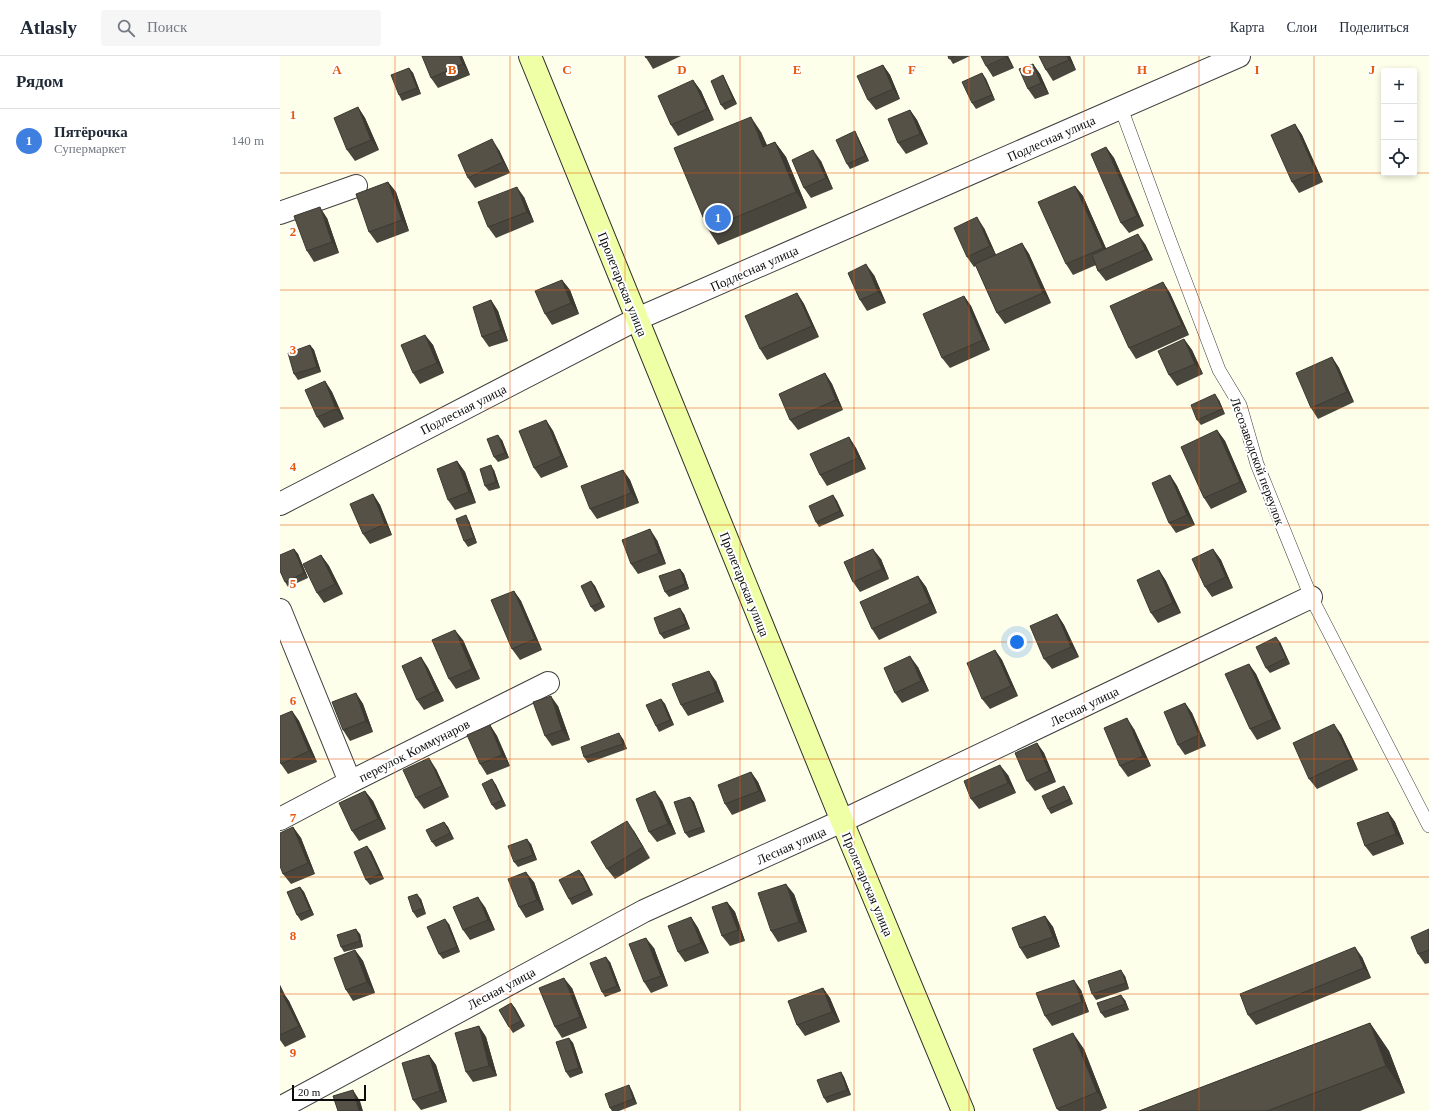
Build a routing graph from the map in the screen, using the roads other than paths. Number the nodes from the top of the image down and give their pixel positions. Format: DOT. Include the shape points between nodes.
graph roads {
  1 [pos="530,56"];
  2 [pos="1240,56"];
  3 [pos="1121,108"];
  4 [pos="356,186"];
  5 [pos="280,213"];
  6 [pos="637,319"];
  7 [pos="280,504"];
  8 [pos="1311,597"];
  9 [pos="280,610"];
  10 [pos="548,683"];
  11 [pos="350,782"];
  12 [pos="280,819"];
  13 [pos="842,821"];
  14 [pos="1429,826"];
  15 [pos="280,1108"];
  16 [pos="963,1111"];
  1 -- 6 [label="street, Пролетарская улица"];
  2 -- 3 [label="street, Подлесная улица"];
  3 -- 6 [label="street, Подлесная улица"];
  3 -- 8 [label="lane, Лесозаводской переулок" via="1219,370 1240,405 1257,464"];
  4 -- 5 [label="street"];
  6 -- 7 [label="street, Подлесная улица"];
  6 -- 13 [label="street, Пролетарская улица"];
  8 -- 13 [label="street, Лесная улица"];
  8 -- 14 [label="lane, Лесозаводской переулок"];
  9 -- 11 [label="street"];
  10 -- 11 [label="street, переулок Коммунаров"];
  11 -- 12 [label="street, переулок Коммунаров"];
  13 -- 15 [label="street, Лесная улица" via="644,911"];
  13 -- 16 [label="street, Пролетарская улица"];
}
